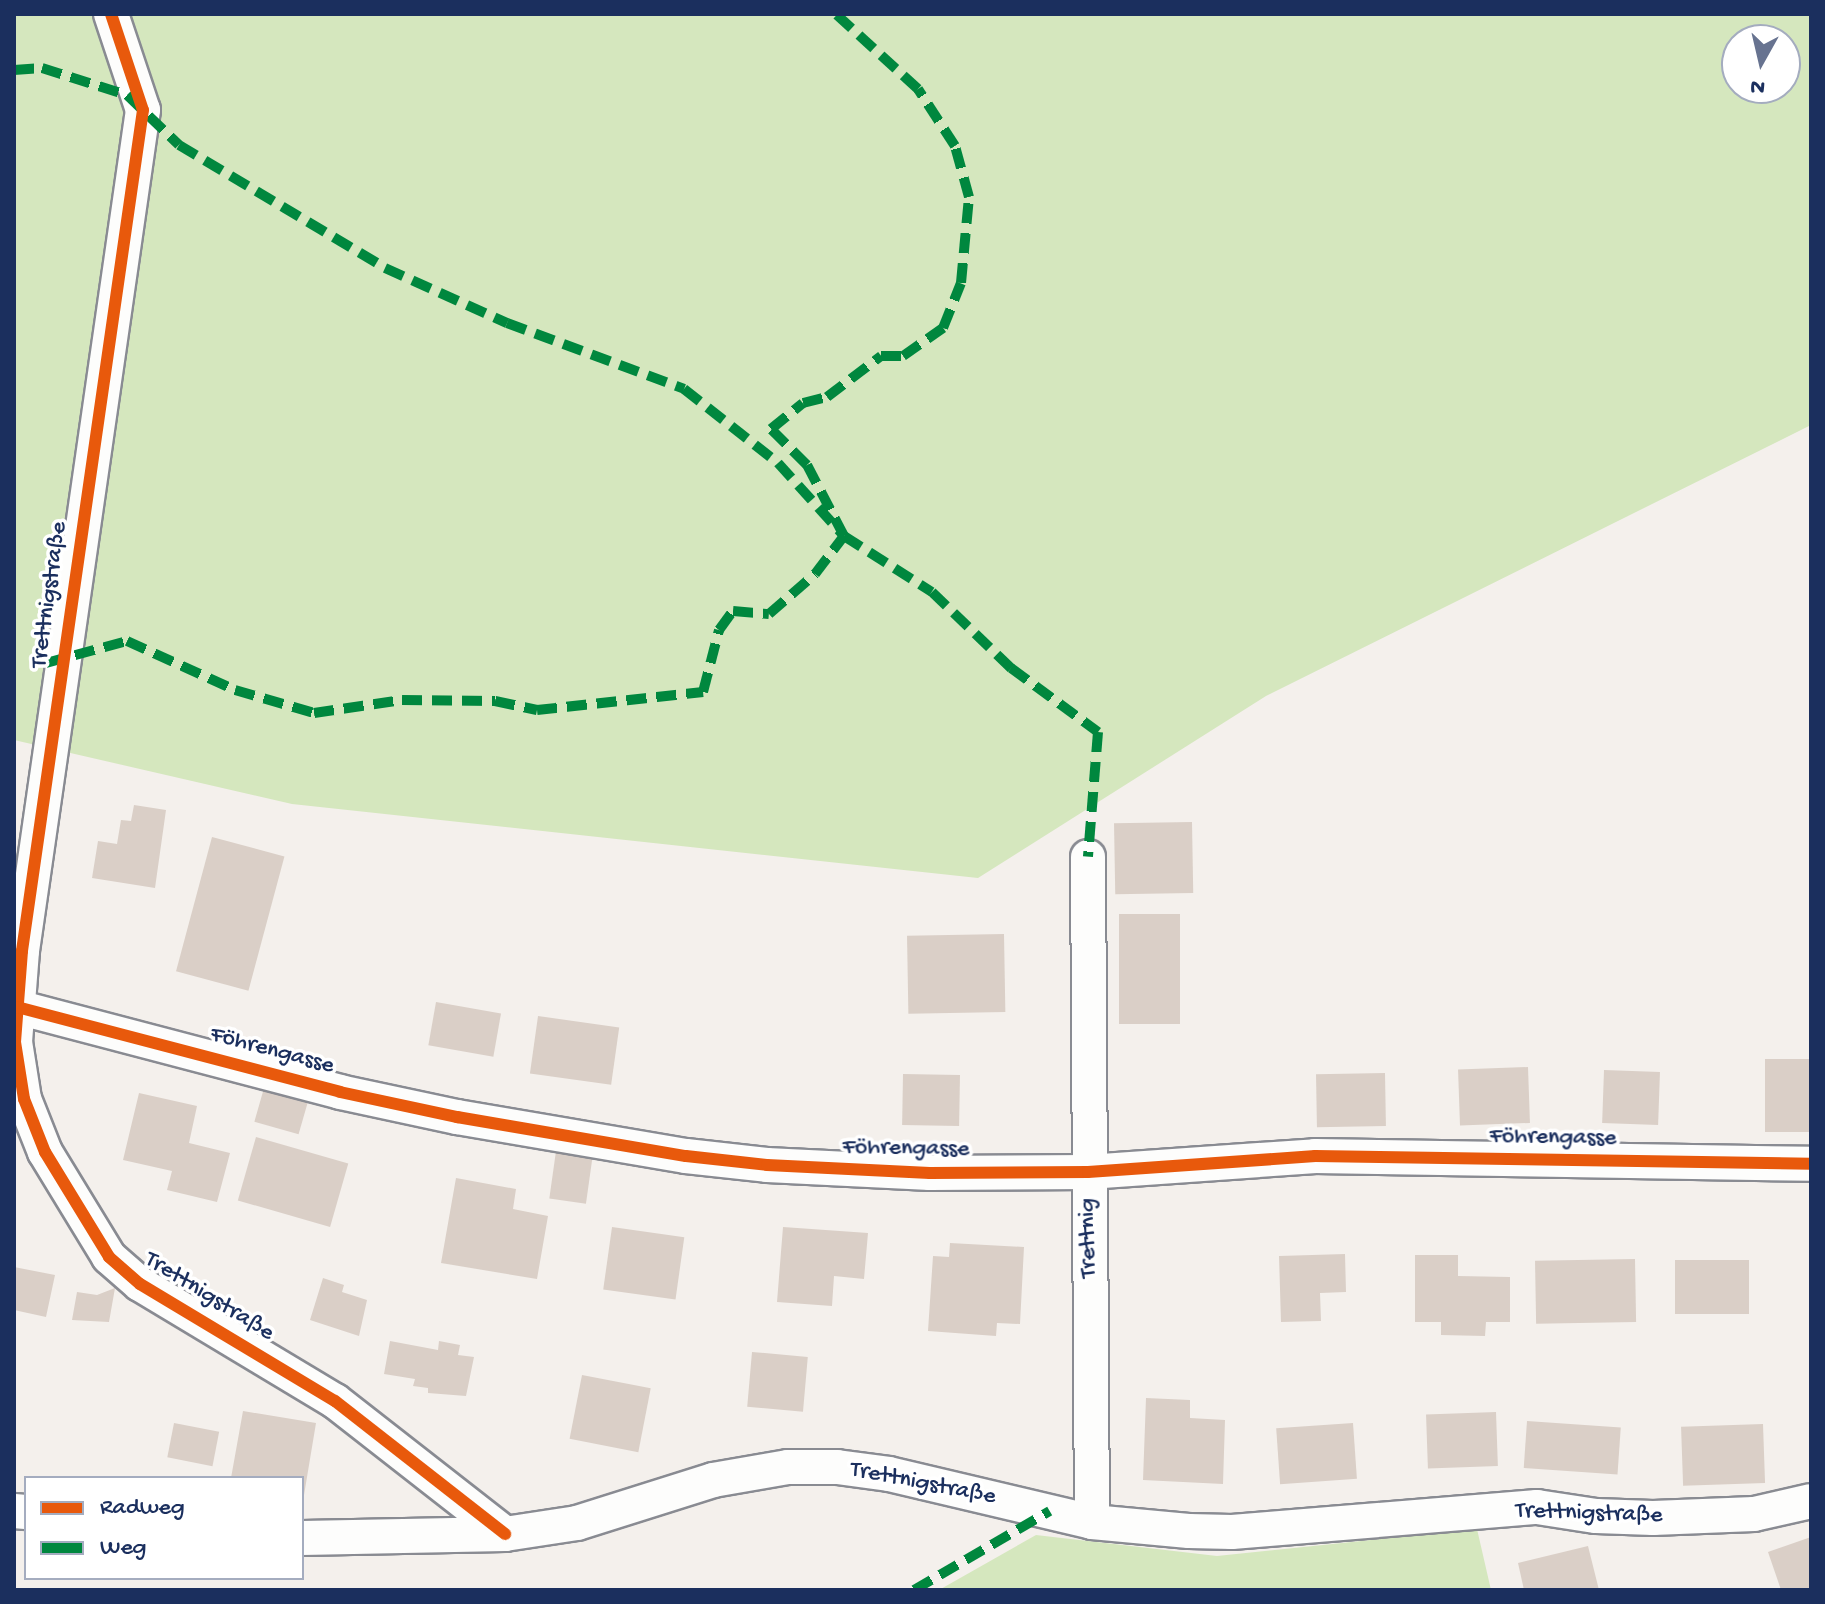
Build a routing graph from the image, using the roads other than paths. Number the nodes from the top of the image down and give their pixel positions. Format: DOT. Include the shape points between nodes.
graph roads {
  1 [pos="111,14"];
  2 [pos="1088,857"];
  3 [pos="18,950"];
  4 [pos="17,1007"];
  5 [pos="1811,1164"];
  6 [pos="1088,1172"];
  7 [pos="1811,1501"];
  8 [pos="1092,1522"];
  9 [pos="505,1534"];
  10 [pos="304,1538"];
  1 -- 3 [label="street, Trettnigstraße" via="143,110"];
  2 -- 6 [label="street, Trettnig"];
  3 -- 4 [label="street, Trettnigstraße"];
  4 -- 6 [label="street, Föhrengasse" via="340,1092 686,1156 844,1170"];
  4 -- 9 [label="street, Trettnigstraße" via="17,1071 32,1125 109,1257 140,1284 335,1401"];
  5 -- 6 [label="street, Föhrengasse" via="1315,1156"];
  6 -- 8 [label="street, Trettnig"];
  7 -- 8 [label="street, Trettnigstraße" via="1754,1514 1653,1518 1537,1507 1232,1532"];
  8 -- 9 [label="street, Trettnigstraße" via="889,1474 788,1467 713,1480 577,1523"];
  9 -- 10 [label="street"];
}
